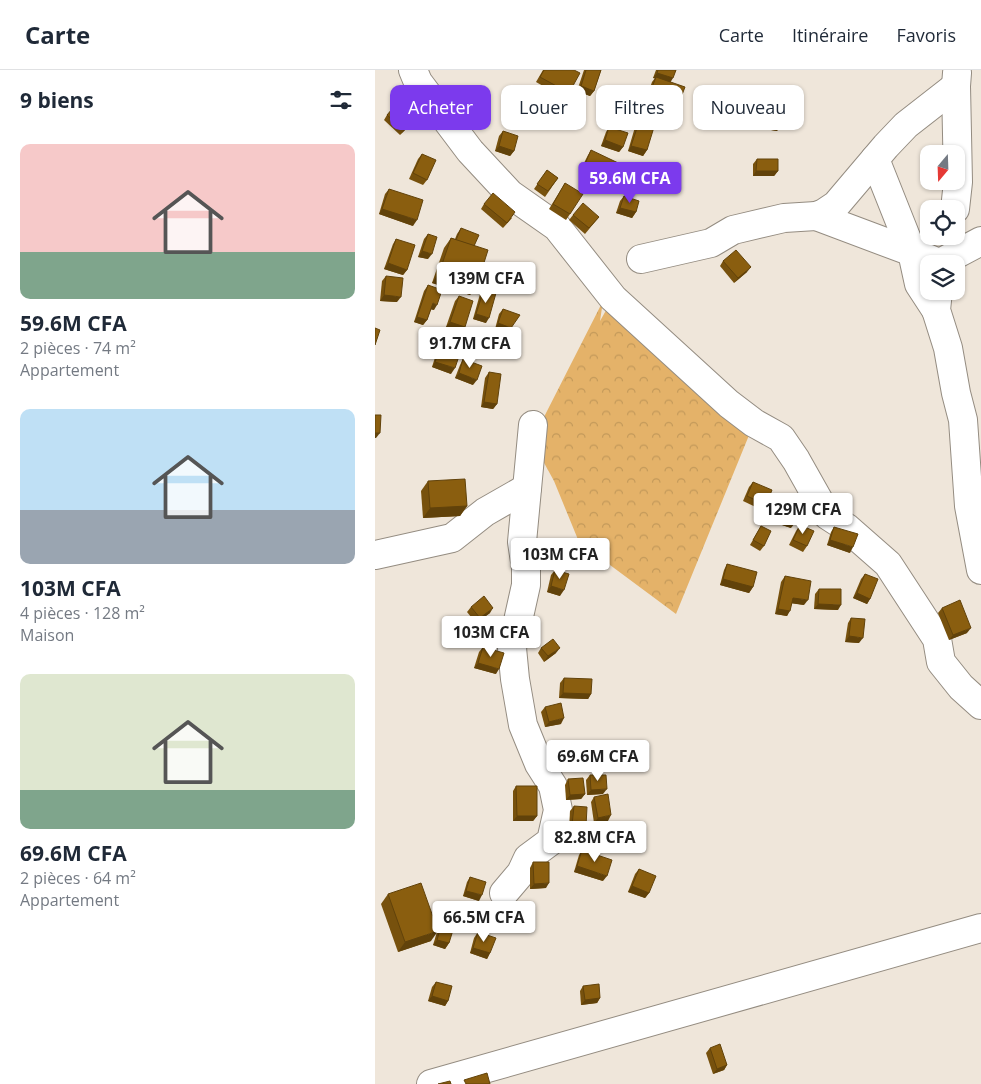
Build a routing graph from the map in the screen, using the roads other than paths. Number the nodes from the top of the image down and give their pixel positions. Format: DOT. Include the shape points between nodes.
graph roads {
  1 [pos="413,70"];
  2 [pos="957,78"];
  3 [pos="875,159"];
  4 [pos="956,200"];
  5 [pos="816,216"];
  6 [pos="981,241"];
  7 [pos="926,255"];
  8 [pos="943,255"];
  9 [pos="920,256"];
  10 [pos="641,259"];
  11 [pos="937,301"];
  12 [pos="533,425"];
  13 [pos="527,488"];
  14 [pos="375,555"];
  15 [pos="981,570"];
  16 [pos="981,705"];
  17 [pos="504,893"];
  18 [pos="981,928"];
  19 [pos="431,1084"];
  1 -- 16 [label="street" via="418,82 470,151 510,194 557,227 613,298 729,404 781,438 827,515 888,564 937,639 941,662"];
  2 -- 3 [label="street"];
  2 -- 4 [label="street"];
  3 -- 5 [label="street" via="836,205"];
  3 -- 7 [label="street"];
  5 -- 9 [label="street"];
  5 -- 10 [label="street" via="784,218 733,230 711,243"];
  6 -- 8 [label="street"];
  11 -- 15 [label="street" via="963,420 969,506"];
  12 -- 13 [label="street"];
  13 -- 14 [label="street" via="485,512 452,538"];
  13 -- 17 [label="street" via="522,542 526,585 512,648 523,725 539,764 553,786 558,810 551,841 528,858 521,873"];
  18 -- 19 [label="street"];
}
